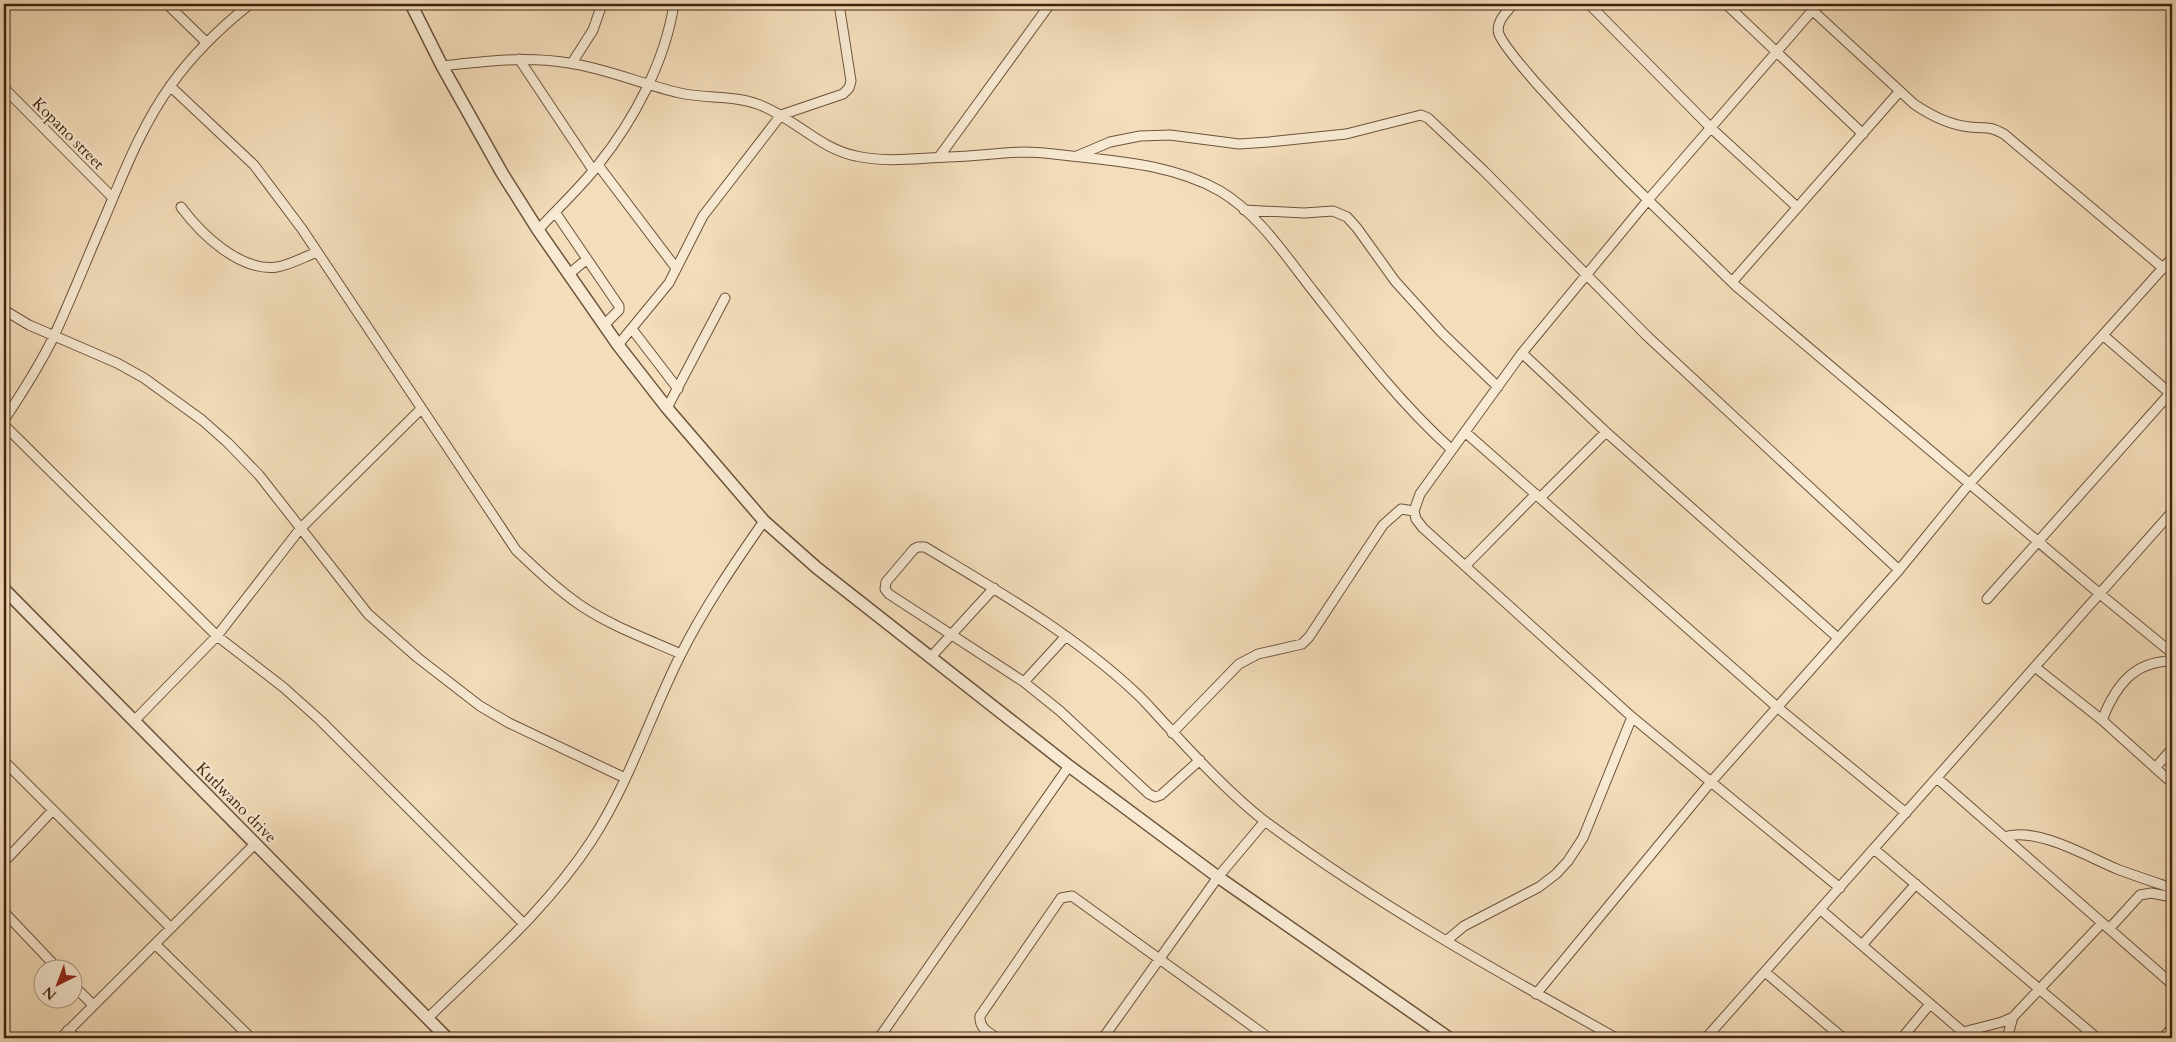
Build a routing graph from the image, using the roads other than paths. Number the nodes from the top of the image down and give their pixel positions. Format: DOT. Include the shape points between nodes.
graph roads {
  1 [pos="167,4"];
  2 [pos="250,4"];
  3 [pos="411,4"];
  4 [pos="602,4"];
  5 [pos="674,4"];
  6 [pos="838,4"];
  7 [pos="1050,4"];
  8 [pos="1513,4"];
  9 [pos="1589,4"];
  10 [pos="1726,4"];
  11 [pos="1815,7"];
  12 [pos="206,42"];
  13 [pos="1776,53"];
  14 [pos="519,59"];
  15 [pos="572,63"];
  16 [pos="442,66"];
  17 [pos="648,84"];
  18 [pos="170,86"];
  19 [pos="4,88"];
  20 [pos="1899,92"];
  21 [pos="782,115"];
  22 [pos="1711,128"];
  23 [pos="1863,134"];
  24 [pos="1075,156"];
  25 [pos="939,157"];
  26 [pos="596,168"];
  27 [pos="113,198"];
  28 [pos="1648,200"];
  29 [pos="181,207"];
  30 [pos="1797,207"];
  31 [pos="1244,210"];
  32 [pos="555,212"];
  33 [pos="538,230"];
  34 [pos="317,252"];
  35 [pos="587,259"];
  36 [pos="2169,263"];
  37 [pos="676,268"];
  38 [pos="569,274"];
  39 [pos="1586,275"];
  40 [pos="1732,282"];
  41 [pos="725,298"];
  42 [pos="4,310"];
  43 [pos="604,324"];
  44 [pos="632,329"];
  45 [pos="54,336"];
  46 [pos="2104,336"];
  47 [pos="618,345"];
  48 [pos="1522,353"];
  49 [pos="1498,387"];
  50 [pos="678,389"];
  51 [pos="2172,393"];
  52 [pos="667,408"];
  53 [pos="421,409"];
  54 [pos="4,420"];
  55 [pos="4,425"];
  56 [pos="1465,432"];
  57 [pos="1606,432"];
  58 [pos="1451,449"];
  59 [pos="1970,483"];
  60 [pos="1538,496"];
  61 [pos="1414,511"];
  62 [pos="2171,517"];
  63 [pos="764,521"];
  64 [pos="300,529"];
  65 [pos="2039,542"];
  66 [pos="1465,566"];
  67 [pos="1899,570"];
  68 [pos="994,588"];
  69 [pos="4,589"];
  70 [pos="2100,594"];
  71 [pos="1987,599"];
  72 [pos="217,636"];
  73 [pos="952,636"];
  74 [pos="1066,636"];
  75 [pos="1838,638"];
  76 [pos="2172,653"];
  77 [pos="681,654"];
  78 [pos="930,658"];
  79 [pos="2172,661"];
  80 [pos="2035,667"];
  81 [pos="1024,682"];
  82 [pos="1777,707"];
  83 [pos="1632,717"];
  84 [pos="2102,720"];
  85 [pos="134,721"];
  86 [pos="1172,732"];
  87 [pos="2172,749"];
  88 [pos="1200,760"];
  89 [pos="4,761"];
  90 [pos="1068,766"];
  91 [pos="2155,768"];
  92 [pos="625,778"];
  93 [pos="1937,778"];
  94 [pos="1710,783"];
  95 [pos="2172,783"];
  96 [pos="53,810"];
  97 [pos="1906,812"];
  98 [pos="1265,821"];
  99 [pos="2004,837"];
  100 [pos="256,843"];
  101 [pos="1874,848"];
  102 [pos="4,862"];
  103 [pos="1218,877"];
  104 [pos="1916,884"];
  105 [pos="1840,888"];
  106 [pos="2172,888"];
  107 [pos="2172,897"];
  108 [pos="1821,910"];
  109 [pos="4,912"];
  110 [pos="524,924"];
  111 [pos="2106,926"];
  112 [pos="171,928"];
  113 [pos="1446,941"];
  114 [pos="155,944"];
  115 [pos="1862,945"];
  116 [pos="1159,958"];
  117 [pos="50,960"];
  118 [pos="1765,972"];
  119 [pos="2172,984"];
  120 [pos="2039,989"];
  121 [pos="82,994"];
  122 [pos="1536,994"];
  123 [pos="1930,1004"];
  124 [pos="93,1005"];
  125 [pos="2013,1017"];
  126 [pos="428,1018"];
  127 [pos="2172,1028"];
  128 [pos="68,1030"];
  129 [pos="1967,1035"];
  130 [pos="1711,1037"];
  131 [pos="60,1038"];
  132 [pos="76,1038"];
  133 [pos="251,1038"];
  134 [pos="447,1038"];
  135 [pos="879,1038"];
  136 [pos="997,1038"];
  137 [pos="1105,1038"];
  138 [pos="1270,1038"];
  139 [pos="1449,1038"];
  140 [pos="1616,1038"];
  141 [pos="1843,1038"];
  142 [pos="1902,1038"];
  143 [pos="2008,1038"];
  144 [pos="2097,1038"];
  145 [pos="2163,1038"];
  1 -- 12 [label="street"];
  2 -- 12 [label="street"];
  3 -- 16 [label="street"];
  4 -- 15 [label="street" via="593,30"];
  5 -- 17 [label="street" via="663,48"];
  6 -- 21 [label="street" via="851,81 849,88 843,94"];
  7 -- 25 [label="street"];
  8 -- 28 [label="street" via="1498,26 1499,34 1575,127"];
  9 -- 22 [label="street"];
  10 -- 13 [label="street"];
  11 -- 13 [label="street"];
  11 -- 20 [label="street"];
  12 -- 18 [label="street"];
  13 -- 22 [label="street"];
  13 -- 23 [label="street"];
  14 -- 15 [label="street"];
  14 -- 16 [label="street"];
  14 -- 26 [label="street"];
  15 -- 17 [label="street"];
  16 -- 33 [label="street"];
  17 -- 21 [label="street" via="682,93 732,98"];
  17 -- 26 [label="street" via="630,119"];
  18 -- 27 [label="street" via="144,129"];
  18 -- 34 [label="street" via="260,172"];
  19 -- 27 [label="street, Kopano street"];
  20 -- 23 [label="street"];
  20 -- 36 [label="street" via="1929,114 1969,127 1990,127 2004,134"];
  21 -- 25 [label="street" via="832,148 856,156 880,159"];
  21 -- 37 [label="street" via="703,216"];
  22 -- 28 [label="street"];
  22 -- 30 [label="street"];
  23 -- 30 [label="street"];
  24 -- 25 [label="street" via="1024,152"];
  24 -- 31 [label="street" via="1171,171 1204,182"];
  24 -- 39 [label="street" via="1110,142 1140,136 1170,135 1239,144 1269,142 1346,134 1421,115 1484,171"];
  26 -- 32 [label="street"];
  26 -- 37 [label="street"];
  27 -- 45 [label="street"];
  28 -- 39 [label="street"];
  28 -- 40 [label="street"];
  29 -- 34 [label="street" via="216,245 252,264 278,267"];
  30 -- 40 [label="street"];
  31 -- 49 [label="street" via="1333,212 1347,217 1401,287 1442,333"];
  31 -- 58 [label="street" via="1292,264 1370,364 1423,424"];
  32 -- 33 [label="street"];
  32 -- 35 [label="street"];
  33 -- 38 [label="street"];
  34 -- 53 [label="street"];
  35 -- 38 [label="street"];
  35 -- 43 [label="street" via="619,306 617,313"];
  36 -- 46 [label="street"];
  37 -- 44 [label="street" via="669,283"];
  38 -- 43 [label="street"];
  39 -- 48 [label="street"];
  39 -- 67 [label="street" via="1654,343"];
  40 -- 59 [label="street"];
  41 -- 50 [label="street"];
  42 -- 45 [label="street"];
  43 -- 47 [label="street"];
  44 -- 47 [label="street"];
  44 -- 50 [label="street"];
  45 -- 54 [label="street"];
  45 -- 64 [label="street" via="144,378 202,420 259,475"];
  46 -- 51 [label="street"];
  46 -- 59 [label="street"];
  47 -- 52 [label="street"];
  48 -- 49 [label="street"];
  48 -- 57 [label="street"];
  49 -- 56 [label="street"];
  50 -- 52 [label="street"];
  51 -- 65 [label="street"];
  52 -- 63 [label="street"];
  53 -- 64 [label="street"];
  53 -- 77 [label="street" via="516,550 549,582 581,606 612,623"];
  55 -- 72 [label="street"];
  56 -- 58 [label="street"];
  56 -- 60 [label="street"];
  57 -- 60 [label="street"];
  57 -- 75 [label="street"];
  58 -- 61 [label="street" via="1420,494"];
  59 -- 65 [label="street"];
  59 -- 67 [label="street"];
  60 -- 66 [label="street"];
  60 -- 82 [label="street"];
  61 -- 66 [label="street" via="1423,528"];
  61 -- 86 [label="street" via="1401,509 1383,525 1302,644 1258,654 1239,664"];
  62 -- 70 [label="street"];
  63 -- 77 [label="street" via="722,583"];
  63 -- 78 [label="street" via="817,568"];
  64 -- 72 [label="street"];
  64 -- 92 [label="street" via="368,614 480,706 508,723"];
  65 -- 70 [label="street"];
  65 -- 71 [label="street"];
  66 -- 83 [label="street"];
  67 -- 75 [label="street"];
  68 -- 73 [label="street"];
  68 -- 73 [label="street" via="925,547 914,549 886,582 885,589"];
  68 -- 74 [label="street"];
  69 -- 85 [label="street, Kutlwano drive"];
  70 -- 76 [label="street"];
  70 -- 80 [label="street"];
  72 -- 85 [label="street"];
  72 -- 110 [label="street" via="321,721"];
  73 -- 78 [label="street"];
  73 -- 81 [label="street"];
  74 -- 81 [label="street"];
  74 -- 86 [label="street" via="1137,694"];
  75 -- 82 [label="street"];
  77 -- 92 [label="street"];
  78 -- 90 [label="street"];
  79 -- 84 [label="street" via="2146,665 2127,678 2112,696"];
  80 -- 84 [label="street"];
  80 -- 93 [label="street"];
  81 -- 88 [label="street" via="1155,797"];
  82 -- 94 [label="street"];
  82 -- 97 [label="street"];
  83 -- 94 [label="street"];
  83 -- 113 [label="street" via="1583,838 1568,861 1538,887 1464,926"];
  84 -- 91 [label="street"];
  85 -- 100 [label="street, Kutlwano drive"];
  86 -- 88 [label="street"];
  87 -- 91 [label="street"];
  88 -- 98 [label="street"];
  89 -- 96 [label="street"];
  90 -- 103 [label="street"];
  90 -- 135 [label="street"];
  91 -- 95 [label="street"];
  92 -- 110 [label="street" via="592,840 550,896"];
  93 -- 97 [label="street"];
  93 -- 99 [label="street"];
  94 -- 105 [label="street"];
  94 -- 122 [label="street"];
  96 -- 102 [label="street"];
  96 -- 112 [label="street"];
  97 -- 101 [label="street"];
  98 -- 103 [label="street"];
  98 -- 113 [label="street" via="1349,881"];
  99 -- 106 [label="street" via="2016,835 2060,843 2116,869"];
  99 -- 111 [label="street"];
  100 -- 112 [label="street"];
  100 -- 126 [label="street, Kutlwano drive"];
  101 -- 104 [label="street"];
  101 -- 105 [label="street"];
  103 -- 116 [label="street"];
  103 -- 139 [label="street"];
  104 -- 115 [label="street"];
  104 -- 120 [label="street"];
  105 -- 108 [label="street"];
  107 -- 111 [label="street" via="2150,893 2140,896"];
  108 -- 115 [label="street"];
  108 -- 118 [label="street"];
  109 -- 117 [label="street"];
  110 -- 126 [label="street"];
  111 -- 119 [label="street"];
  111 -- 120 [label="street"];
  112 -- 114 [label="street"];
  113 -- 122 [label="street"];
  114 -- 124 [label="street"];
  114 -- 133 [label="street"];
  115 -- 123 [label="street"];
  116 -- 136 [label="street" via="1072,896 1061,898 980,1016 983,1028"];
  116 -- 137 [label="street"];
  116 -- 138 [label="street"];
  118 -- 130 [label="street"];
  118 -- 141 [label="street"];
  120 -- 125 [label="street"];
  120 -- 144 [label="street"];
  121 -- 124 [label="street"];
  122 -- 140 [label="street"];
  123 -- 129 [label="street"];
  123 -- 142 [label="street"];
  124 -- 128 [label="street"];
  125 -- 129 [label="street"];
  125 -- 143 [label="street"];
  126 -- 134 [label="street, Kutlwano drive"];
  127 -- 145 [label="street"];
  128 -- 131 [label="street"];
  128 -- 132 [label="street"];
}
